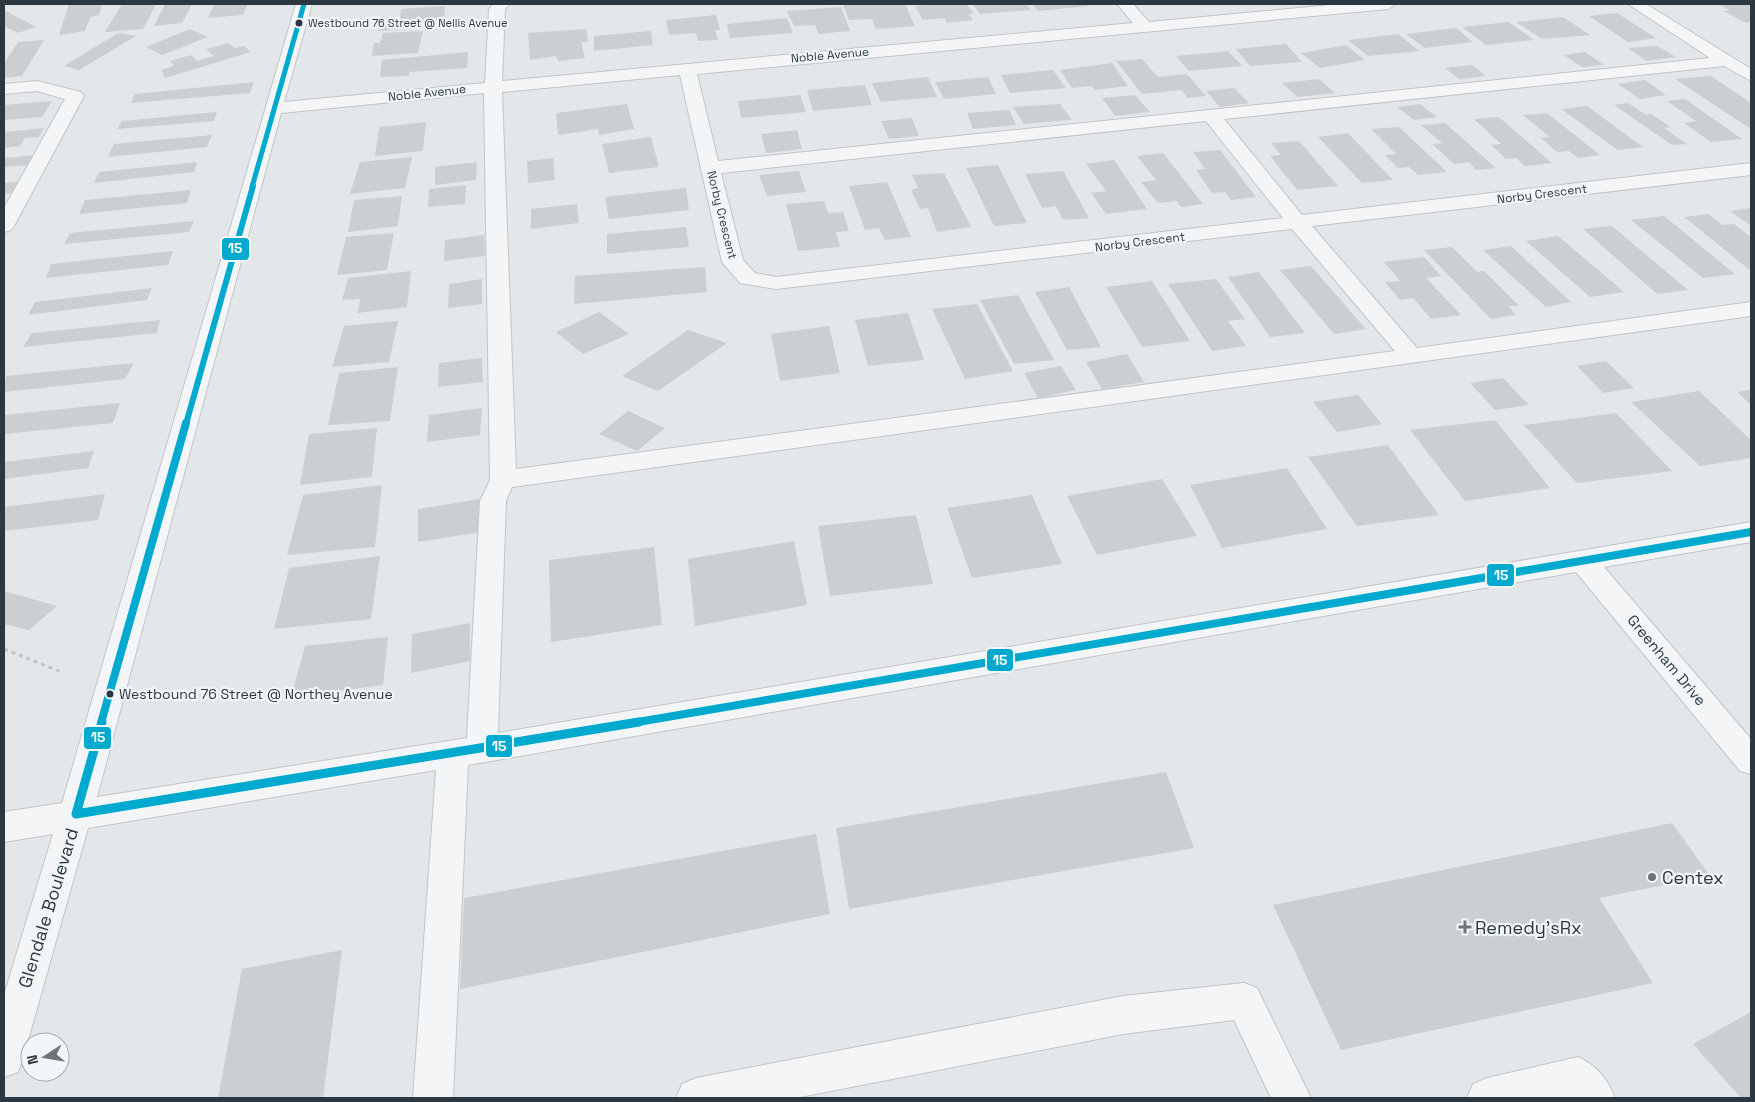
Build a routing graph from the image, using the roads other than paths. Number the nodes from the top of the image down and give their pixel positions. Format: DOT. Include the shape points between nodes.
graph roads {
  1 [pos="304,4"];
  2 [pos="502,4"];
  3 [pos="1125,4"];
  4 [pos="1388,4"];
  5 [pos="1636,4"];
  6 [pos="1145,27"];
  7 [pos="1727,61"];
  8 [pos="687,69"];
  9 [pos="1751,76"];
  10 [pos="493,86"];
  11 [pos="4,89"];
  12 [pos="273,108"];
  13 [pos="1210,114"];
  14 [pos="710,168"];
  15 [pos="1751,169"];
  16 [pos="1298,223"];
  17 [pos="4,226"];
  18 [pos="1751,309"];
  19 [pos="1411,355"];
  20 [pos="503,480"];
  21 [pos="1751,532"];
  22 [pos="1582,560"];
  23 [pos="467,751"];
  24 [pos="1751,762"];
  25 [pos="76,814"];
  26 [pos="4,827"];
  27 [pos="4,1058"];
  28 [pos="433,1098"];
  29 [pos="696,1098"];
  30 [pos="1291,1098"];
  31 [pos="1487,1098"];
  32 [pos="1595,1098"];
  1 -- 12 [label="street, Glendale Boulevard"];
  2 -- 10 [label="street" via="497,9"];
  3 -- 6 [label="street"];
  4 -- 6 [label="street, Noble Avenue"];
  5 -- 7 [label="street"];
  6 -- 8 [label="street, Noble Avenue"];
  7 -- 9 [label="street"];
  7 -- 13 [label="street"];
  8 -- 10 [label="street, Noble Avenue"];
  8 -- 14 [label="street, Norby Crescent"];
  10 -- 12 [label="street, Noble Avenue"];
  10 -- 20 [label="street"];
  11 -- 17 [label="street" via="37,86 75,96"];
  12 -- 25 [label="street, Glendale Boulevard"];
  13 -- 14 [label="street"];
  13 -- 16 [label="street"];
  14 -- 16 [label="street, Norby Crescent" via="733,262 748,278 776,283"];
  15 -- 16 [label="street, Norby Crescent"];
  16 -- 19 [label="street"];
  18 -- 19 [label="street"];
  19 -- 20 [label="street"];
  20 -- 23 [label="street" via="493,501"];
  21 -- 22 [label="street"];
  22 -- 23 [label="street"];
  22 -- 24 [label="street, Greenham Drive"];
  23 -- 25 [label="street"];
  23 -- 28 [label="street"];
  25 -- 26 [label="street"];
  25 -- 27 [label="street, Glendale Boulevard"];
  29 -- 30 [label="street" via="1123,1015 1244,1001"];
  31 -- 32 [label="street" via="1578,1077"];
}
